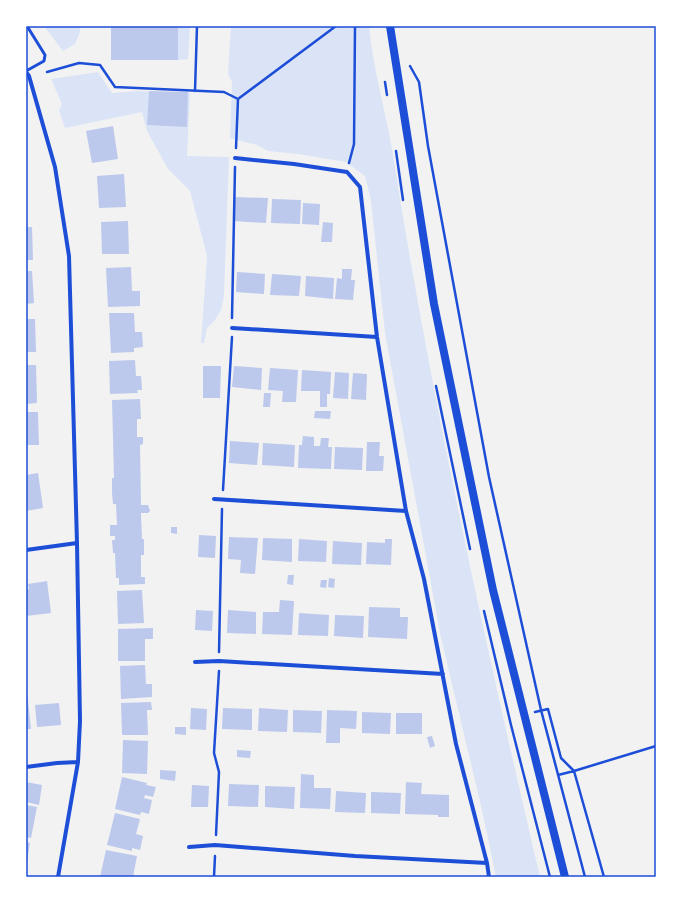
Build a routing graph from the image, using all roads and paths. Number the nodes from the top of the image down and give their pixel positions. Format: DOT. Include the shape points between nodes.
graph roads {
  1 [pos="27,26"];
  2 [pos="197,26"];
  3 [pos="336,26"];
  4 [pos="355,26"];
  5 [pos="390,26"];
  6 [pos="26,71"];
  7 [pos="30,76"];
  8 [pos="419,82"];
  9 [pos="195,91"];
  10 [pos="238,99"];
  11 [pos="235,158"];
  12 [pos="347,172"];
  13 [pos="232,328"];
  14 [pos="377,337"];
  15 [pos="214,499"];
  16 [pos="222,500"];
  17 [pos="406,511"];
  18 [pos="77,543"];
  19 [pos="26,550"];
  20 [pos="219,661"];
  21 [pos="195,662"];
  22 [pos="443,674"];
  23 [pos="541,710"];
  24 [pos="524,715"];
  25 [pos="656,746"];
  26 [pos="78,762"];
  27 [pos="26,767"];
  28 [pos="574,771"];
  29 [pos="558,775"];
  30 [pos="215,845"];
  31 [pos="189,847"];
  32 [pos="487,863"];
  33 [pos="58,877"];
  34 [pos="214,877"];
  35 [pos="489,877"];
  36 [pos="565,877"];
  37 [pos="585,877"];
  38 [pos="604,877"];
  1 -- 6 [label="lane" via="45,55 44,61"];
  2 -- 9 [label="path"];
  3 -- 10 [label="path"];
  4 -- 12 [label="path" via="354,144"];
  5 -- 24 [label="main road" via="434,304 493,590"];
  6 -- 7 [label="street"];
  7 -- 9 [label="path" via="86,63 100,65 115,87"];
  7 -- 18 [label="street" via="55,167 69,256"];
  8 -- 23 [label="path" via="428,146 486,462"];
  9 -- 10 [label="path" via="224,92"];
  10 -- 11 [label="path"];
  11 -- 12 [label="street"];
  11 -- 13 [label="path"];
  12 -- 14 [label="street" via="360,187"];
  13 -- 14 [label="street"];
  13 -- 16 [label="path"];
  14 -- 17 [label="street"];
  15 -- 16 [label="street"];
  16 -- 17 [label="street"];
  16 -- 20 [label="path"];
  17 -- 22 [label="street" via="424,579"];
  18 -- 19 [label="street"];
  18 -- 26 [label="street" via="80,721"];
  20 -- 21 [label="street"];
  20 -- 22 [label="street"];
  20 -- 30 [label="path" via="214,753 220,772"];
  22 -- 32 [label="street" via="456,744"];
  23 -- 24 [label="path"];
  23 -- 28 [label="path" via="548,709 561,758"];
  23 -- 29 [label="path"];
  24 -- 36 [label="main road"];
  25 -- 28 [label="path"];
  26 -- 27 [label="street"];
  26 -- 33 [label="street"];
  28 -- 29 [label="path"];
  28 -- 38 [label="path"];
  29 -- 37 [label="path"];
  30 -- 31 [label="street"];
  30 -- 32 [label="street"];
  30 -- 34 [label="path"];
  32 -- 35 [label="street"];
}
